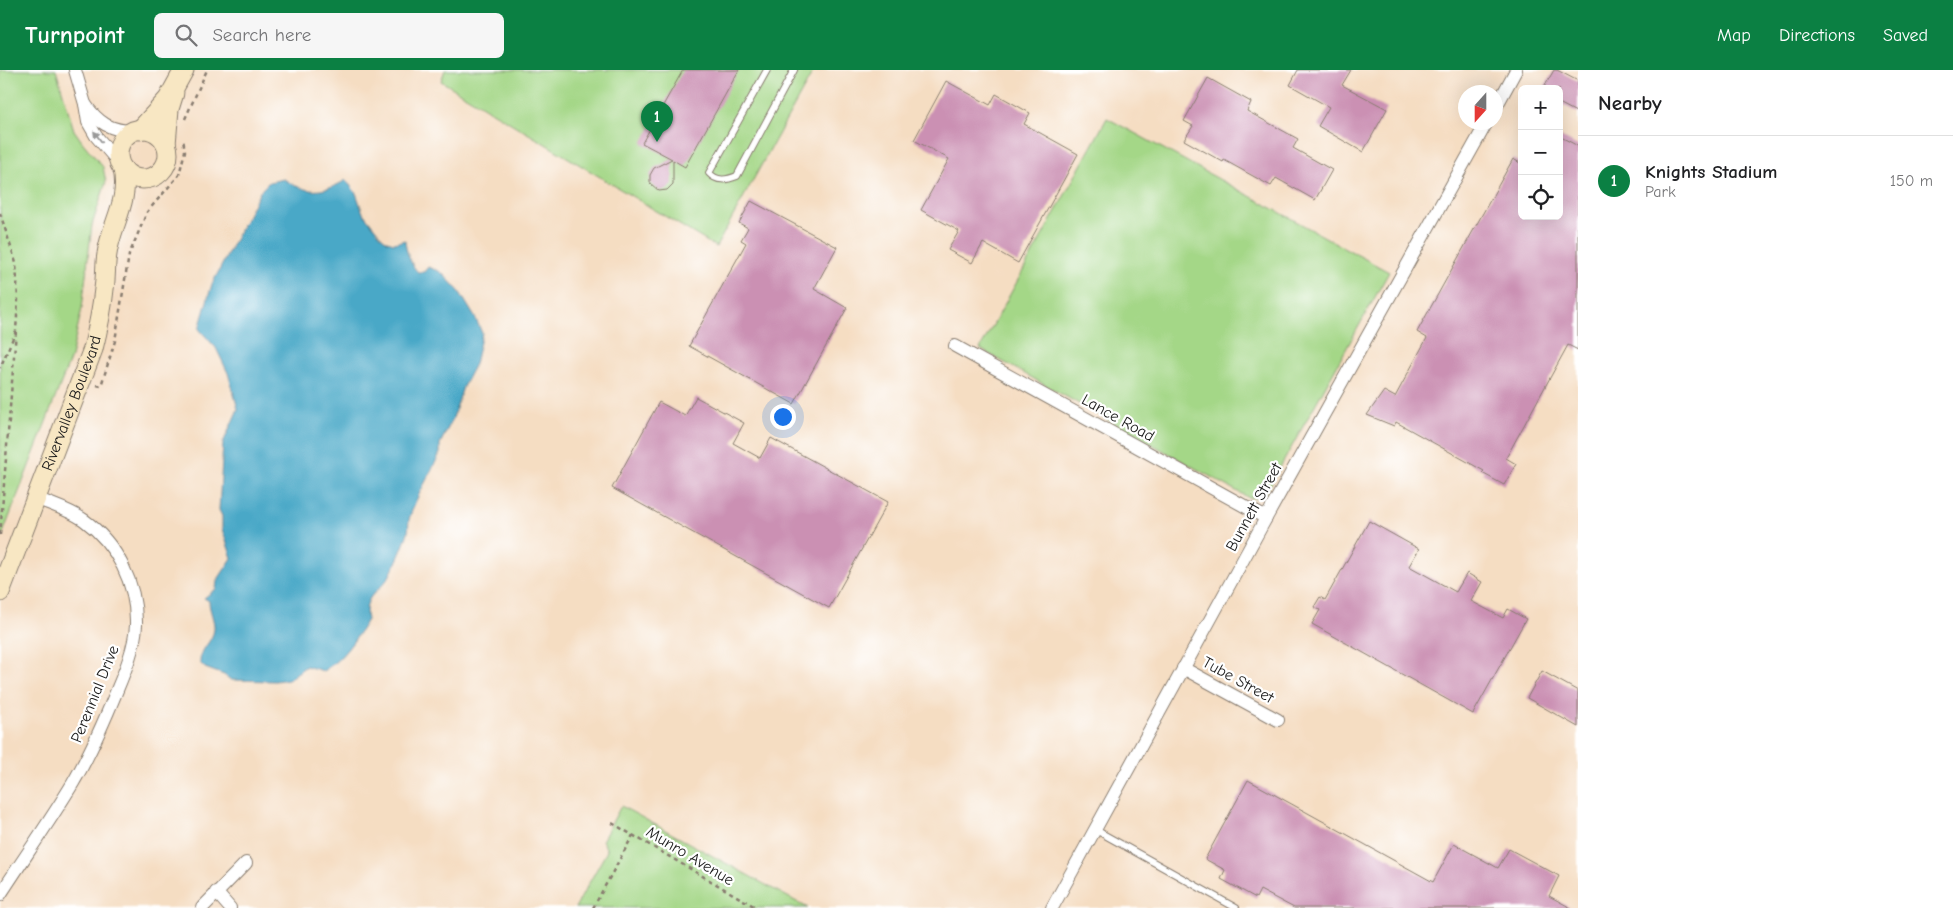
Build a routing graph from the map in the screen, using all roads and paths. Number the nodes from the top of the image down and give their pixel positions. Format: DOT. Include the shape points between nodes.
graph roads {
  1 [pos="75,70"];
  2 [pos="184,70"];
  3 [pos="767,70"];
  4 [pos="794,70"];
  5 [pos="1516,70"];
  6 [pos="175,87"];
  7 [pos="1503,94"];
  8 [pos="85,104"];
  9 [pos="137,130"];
  10 [pos="1483,130"];
  11 [pos="166,144"];
  12 [pos="122,167"];
  13 [pos="158,174"];
  14 [pos="122,209"];
  15 [pos="0,213"];
  16 [pos="16,331"];
  17 [pos="955,346"];
  18 [pos="0,368"];
  19 [pos="36,498"];
  20 [pos="1266,518"];
  21 [pos="0,535"];
  22 [pos="0,592"];
  23 [pos="1183,668"];
  24 [pos="1278,720"];
  25 [pos="612,823"];
  26 [pos="1094,829"];
  27 [pos="633,835"];
  28 [pos="246,863"];
  29 [pos="216,892"];
  30 [pos="0,895"];
  31 [pos="202,908"];
  32 [pos="230,908"];
  33 [pos="593,908"];
  34 [pos="757,908"];
  35 [pos="1052,908"];
  36 [pos="1236,908"];
  1 -- 8 [label="street"];
  2 -- 6 [label="street"];
  3 -- 4 [label="lane" via="709,172 714,178 726,180 737,176"];
  5 -- 7 [label="street"];
  6 -- 9 [label="street"];
  6 -- 11 [label="street"];
  8 -- 9 [label="street" via="94,117 115,130"];
  12 -- 8 [label="street, one-way" via="96,136 88,122"];
  9 -- 11 [label="street" via="155,132"];
  9 -- 12 [label="street" via="128,134 120,145"];
  10 -- 20 [label="street, Bunnett Street"];
  11 -- 13 [label="street" via="168,161"];
  12 -- 13 [label="street" via="129,174 144,179"];
  12 -- 14 [label="street, Rivervalley Boulevard" via="126,179"];
  13 -- 14 [label="street, Rivervalley Boulevard"];
  14 -- 19 [label="street, Rivervalley Boulevard" via="107,253 100,321 93,349"];
  15 -- 16 [label="path" via="16,263"];
  16 -- 18 [label="path"];
  16 -- 21 [label="path"];
  17 -- 20 [label="street, Lance Road"];
  19 -- 22 [label="street, Rivervalley Boulevard"];
  19 -- 30 [label="street, Perennial Drive" via="83,520 108,542 127,575 133,594 136,627 121,679 94,744"];
  20 -- 23 [label="street, Bunnett Street"];
  23 -- 24 [label="street, Tube Street"];
  23 -- 26 [label="street, Bunnett Street"];
  25 -- 27 [label="path, Munro Avenue"];
  26 -- 35 [label="street, Bunnett Street"];
  26 -- 36 [label="lane"];
  27 -- 33 [label="path"];
  27 -- 34 [label="path, Munro Avenue"];
  28 -- 29 [label="street"];
  29 -- 31 [label="street"];
  29 -- 32 [label="street"];
}
